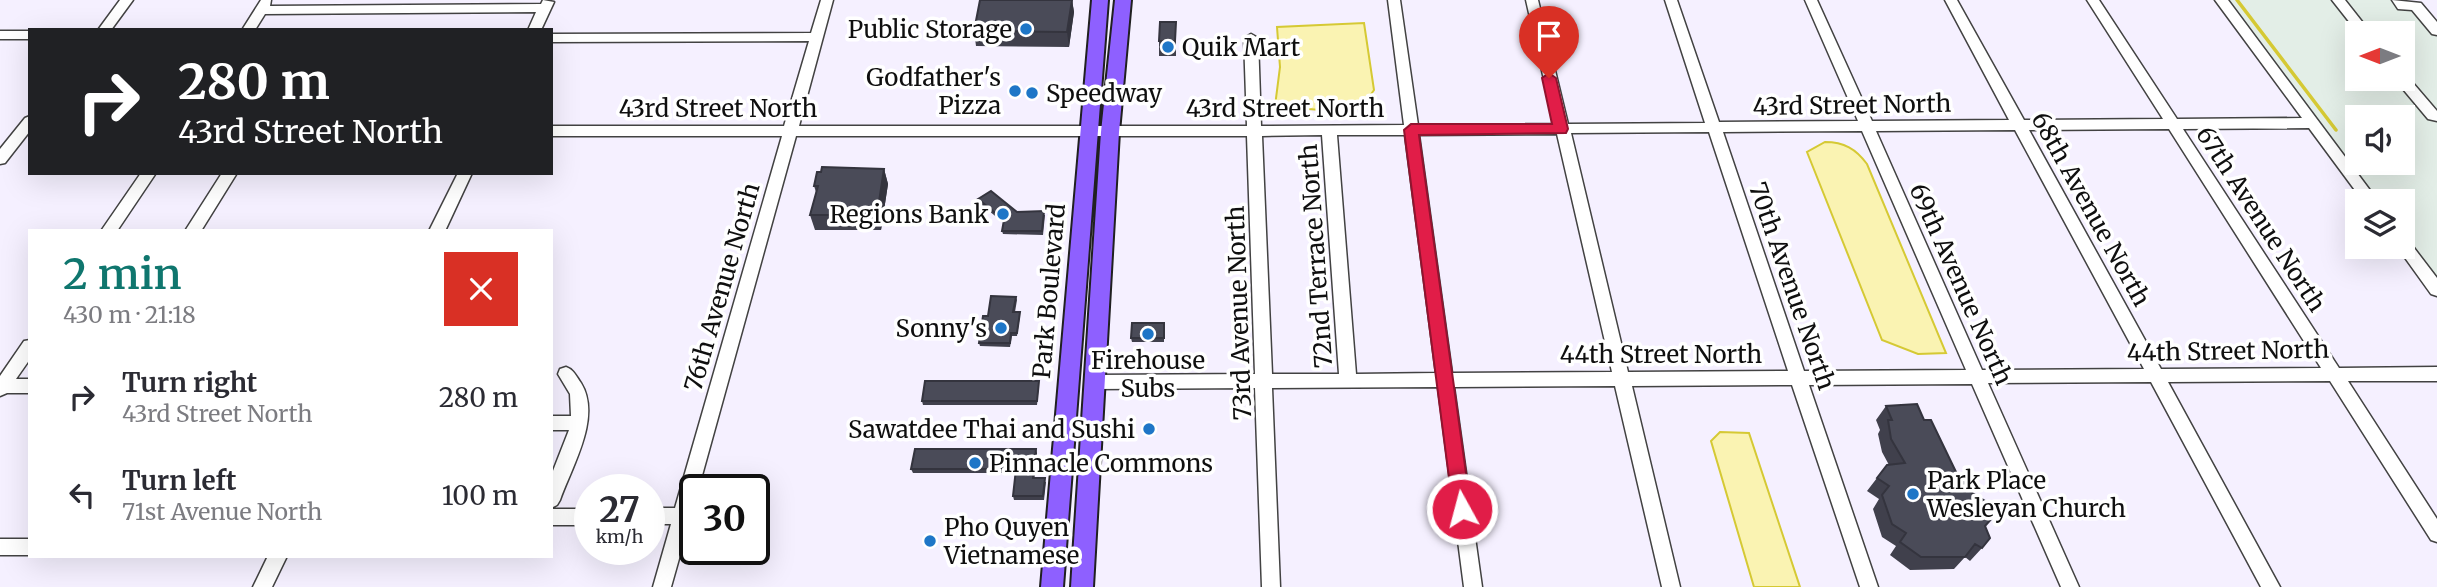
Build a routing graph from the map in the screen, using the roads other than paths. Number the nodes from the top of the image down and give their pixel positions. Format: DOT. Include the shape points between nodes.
graph roads {
  1 [pos="127,0"];
  2 [pos="827,0"];
  3 [pos="1100,0"];
  4 [pos="1112,0"];
  5 [pos="1123,0"];
  6 [pos="1394,0"];
  7 [pos="1532,0"];
  8 [pos="1671,0"];
  9 [pos="1811,0"];
  10 [pos="1951,0"];
  11 [pos="2093,0"];
  12 [pos="2221,0"];
  13 [pos="2337,0"];
  14 [pos="2398,0"];
  15 [pos="547,4"];
  16 [pos="264,5"];
  17 [pos="2355,21"];
  18 [pos="1122,22"];
  19 [pos="106,28"];
  20 [pos="249,28"];
  21 [pos="535,28"];
  22 [pos="2437,31"];
  23 [pos="0,35"];
  24 [pos="28,35"];
  25 [pos="816,37"];
  26 [pos="553,38"];
  27 [pos="1251,38"];
  28 [pos="2412,91"];
  29 [pos="2437,116"];
  30 [pos="2313,123"];
  31 [pos="2173,125"];
  32 [pos="2020,126"];
  33 [pos="1867,128"];
  34 [pos="1561,129"];
  35 [pos="1714,129"];
  36 [pos="1256,130"];
  37 [pos="1329,130"];
  38 [pos="1411,130"];
  39 [pos="553,131"];
  40 [pos="790,131"];
  41 [pos="1089,132"];
  42 [pos="1110,132"];
  43 [pos="0,135"];
  44 [pos="24,135"];
  45 [pos="0,159"];
  46 [pos="148,175"];
  47 [pos="229,175"];
  48 [pos="464,175"];
  49 [pos="2362,189"];
  50 [pos="110,229"];
  51 [pos="193,229"];
  52 [pos="438,229"];
  53 [pos="2414,259"];
  54 [pos="2437,290"];
  55 [pos="1072,334"];
  56 [pos="28,349"];
  57 [pos="566,374"];
  58 [pos="2437,374"];
  59 [pos="2334,375"];
  60 [pos="2156,377"];
  61 [pos="1799,378"];
  62 [pos="1348,379"];
  63 [pos="1445,379"];
  64 [pos="1622,379"];
  65 [pos="1978,379"];
  66 [pos="1264,380"];
  67 [pos="1095,382"];
  68 [pos="28,386"];
  69 [pos="1,387"];
  70 [pos="1066,407"];
  71 [pos="553,423"];
  72 [pos="580,423"];
  73 [pos="1090,462"];
  74 [pos="694,474"];
  75 [pos="553,495"];
  76 [pos="553,517"];
  77 [pos="574,517"];
  78 [pos="679,527"];
  79 [pos="2437,534"];
  80 [pos="0,547"];
  81 [pos="28,547"];
  82 [pos="277,558"];
  83 [pos="262,587"];
  84 [pos="662,587"];
  85 [pos="1052,587"];
  86 [pos="1082,587"];
  87 [pos="1270,587"];
  88 [pos="1473,587"];
  89 [pos="1671,587"];
  90 [pos="1869,587"];
  91 [pos="2070,587"];
  92 [pos="2271,587"];
  1 -- 19 [label="street"];
  2 -- 25 [label="street, 76th Avenue North"];
  3 -- 41 [label="main road, Park Boulevard"];
  4 -- 18 [label="main road"];
  5 -- 18 [label="main road, Park Boulevard"];
  6 -- 38 [label="street"];
  7 -- 34 [label="street"];
  8 -- 35 [label="street, 70th Avenue North"];
  9 -- 33 [label="street, 69th Avenue North"];
  10 -- 32 [label="street, 68th Avenue North"];
  11 -- 31 [label="street, 67th Avenue North"];
  12 -- 30 [label="street"];
  13 -- 17 [label="street"];
  14 -- 22 [label="street" via="2403,6 2416,6"];
  15 -- 16 [label="street"];
  15 -- 21 [label="street"];
  16 -- 20 [label="street"];
  18 -- 42 [label="main road, Park Boulevard"];
  23 -- 24 [label="street"];
  25 -- 26 [label="street"];
  25 -- 40 [label="street, 76th Avenue North"];
  27 -- 36 [label="street, 73rd Avenue North"];
  28 -- 29 [label="street"];
  30 -- 31 [label="street, 43rd Street North"];
  30 -- 49 [label="street"];
  31 -- 32 [label="street, 43rd Street North"];
  31 -- 59 [label="street, 67th Avenue North"];
  32 -- 33 [label="street, 43rd Street North"];
  32 -- 60 [label="street, 68th Avenue North"];
  33 -- 35 [label="street, 43rd Street North"];
  33 -- 65 [label="street, 69th Avenue North"];
  34 -- 35 [label="street, 43rd Street North"];
  34 -- 38 [label="street, 43rd Street North"];
  34 -- 64 [label="street"];
  35 -- 61 [label="street, 70th Avenue North"];
  36 -- 37 [label="street, 43rd Street North"];
  36 -- 42 [label="street, 43rd Street North"];
  36 -- 66 [label="street, 73rd Avenue North"];
  37 -- 38 [label="street, 43rd Street North"];
  37 -- 62 [label="street, 72nd Terrace North"];
  38 -- 63 [label="street"];
  39 -- 40 [label="street, 43rd Street North"];
  40 -- 41 [label="street, 43rd Street North"];
  40 -- 74 [label="street, 76th Avenue North"];
  41 -- 42 [label="street, 43rd Street North"];
  41 -- 55 [label="main road, Park Boulevard"];
  42 -- 67 [label="main road, Park Boulevard"];
  43 -- 44 [label="street"];
  44 -- 45 [label="street"];
  46 -- 50 [label="street"];
  47 -- 51 [label="street"];
  48 -- 52 [label="street"];
  53 -- 54 [label="street"];
  55 -- 67 [label="main road" via="1080,343 1082,370"];
  55 -- 70 [label="main road, Park Boulevard"];
  56 -- 69 [label="street"];
  57 -- 72 [label="street" via="578,393"];
  58 -- 59 [label="street, 44th Street North"];
  59 -- 60 [label="street, 44th Street North"];
  59 -- 79 [label="street, 67th Avenue North"];
  60 -- 65 [label="street, 44th Street North"];
  60 -- 92 [label="street, 68th Avenue North"];
  61 -- 64 [label="street, 44th Street North"];
  61 -- 65 [label="street, 44th Street North"];
  61 -- 90 [label="street, 70th Avenue North"];
  62 -- 63 [label="street, 44th Street North"];
  62 -- 66 [label="street, 44th Street North"];
  63 -- 64 [label="street, 44th Street North"];
  63 -- 88 [label="street"];
  64 -- 89 [label="street"];
  65 -- 91 [label="street, 69th Avenue North"];
  66 -- 67 [label="street, 44th Street North"];
  66 -- 87 [label="street, 73rd Avenue North"];
  67 -- 73 [label="main road, Park Boulevard"];
  68 -- 69 [label="street"];
  70 -- 73 [label="main road" via="1077,419 1082,454"];
  70 -- 85 [label="main road, Park Boulevard"];
  71 -- 72 [label="street"];
  72 -- 75 [label="street"];
  73 -- 86 [label="main road, Park Boulevard"];
  76 -- 77 [label="street"];
  78 -- 84 [label="street, 76th Avenue North"];
  80 -- 81 [label="street"];
  82 -- 83 [label="street"];
}
